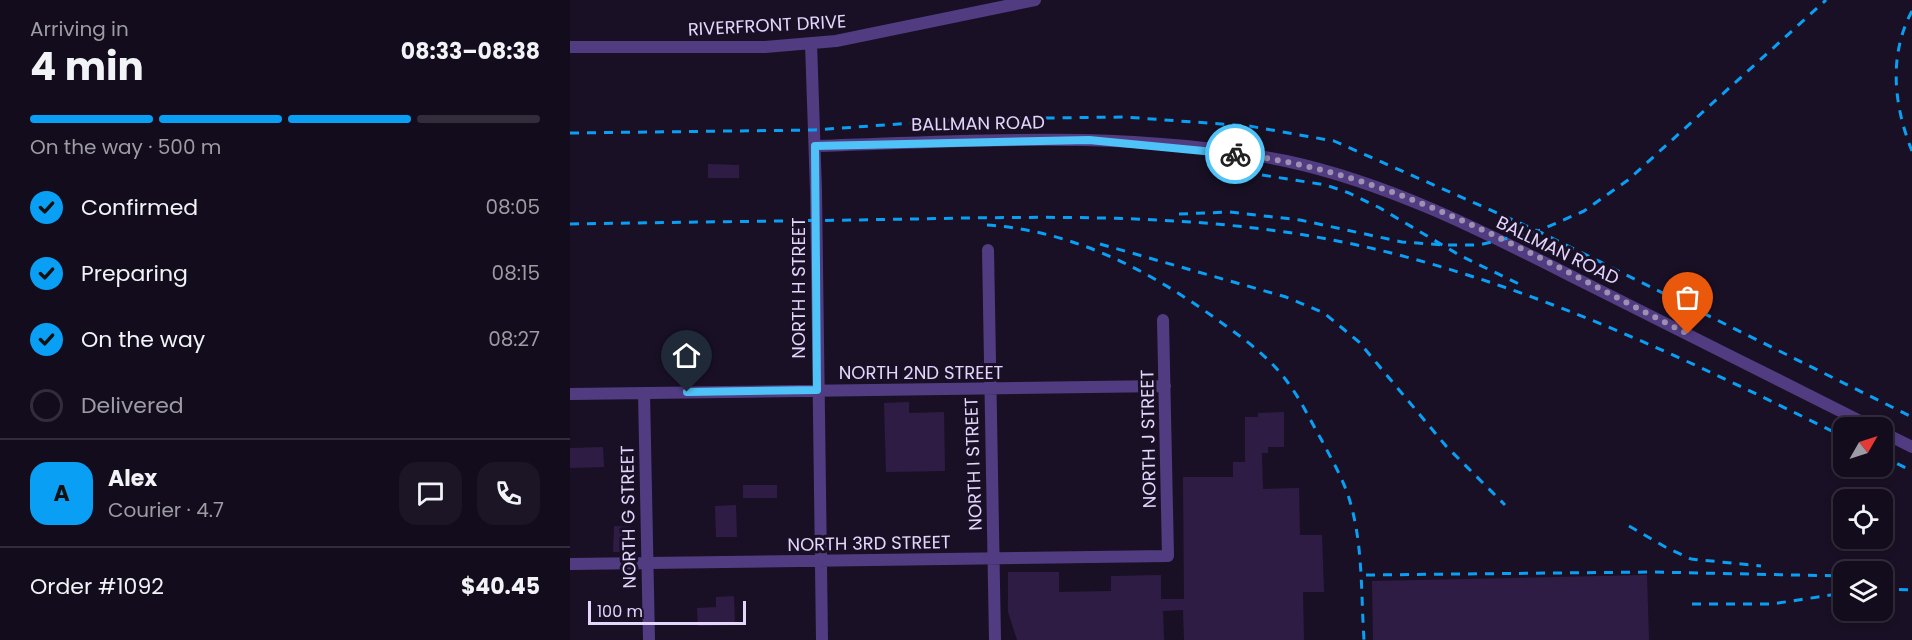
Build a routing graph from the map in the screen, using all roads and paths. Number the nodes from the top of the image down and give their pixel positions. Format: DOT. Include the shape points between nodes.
graph roads {
  1 [pos="1035,0"];
  2 [pos="811,43"];
  3 [pos="570,47"];
  4 [pos="815,146"];
  5 [pos="988,250"];
  6 [pos="1163,321"];
  7 [pos="1165,386"];
  8 [pos="989,389"];
  9 [pos="817,390"];
  10 [pos="644,393"];
  11 [pos="570,394"];
  12 [pos="1852,417"];
  13 [pos="1893,438"];
  14 [pos="1912,447"];
  15 [pos="1168,556"];
  16 [pos="995,560"];
  17 [pos="820,562"];
  18 [pos="570,564"];
  19 [pos="647,564"];
  20 [pos="649,640"];
  21 [pos="822,640"];
  22 [pos="995,640"];
  1 -- 2 [label="street, RIVERFRONT DRIVE"];
  2 -- 3 [label="street, RIVERFRONT DRIVE" via="765,47"];
  2 -- 4 [label="street, NORTH H STREET"];
  4 -- 9 [label="street, NORTH H STREET"];
  4 -- 12 [label="street, BALLMAN ROAD" via="1036,139 1121,141 1253,156 1342,176 1405,198 1501,241"];
  5 -- 8 [label="street, NORTH I STREET"];
  6 -- 7 [label="street, NORTH J STREET"];
  7 -- 8 [label="street, NORTH 2ND STREET"];
  7 -- 15 [label="street, NORTH J STREET"];
  8 -- 9 [label="street, NORTH 2ND STREET"];
  8 -- 16 [label="street, NORTH I STREET"];
  9 -- 10 [label="street, NORTH 2ND STREET"];
  9 -- 17 [label="street, NORTH H STREET"];
  10 -- 11 [label="street, NORTH 2ND STREET"];
  10 -- 19 [label="street, NORTH G STREET"];
  13 -- 14 [label="street"];
  15 -- 16 [label="street, NORTH 3RD STREET"];
  16 -- 17 [label="street, NORTH 3RD STREET"];
  16 -- 22 [label="street, NORTH I STREET"];
  17 -- 19 [label="street, NORTH 3RD STREET"];
  17 -- 21 [label="street, NORTH H STREET"];
  18 -- 19 [label="street, NORTH 3RD STREET"];
  19 -- 20 [label="street, NORTH G STREET"];
}
